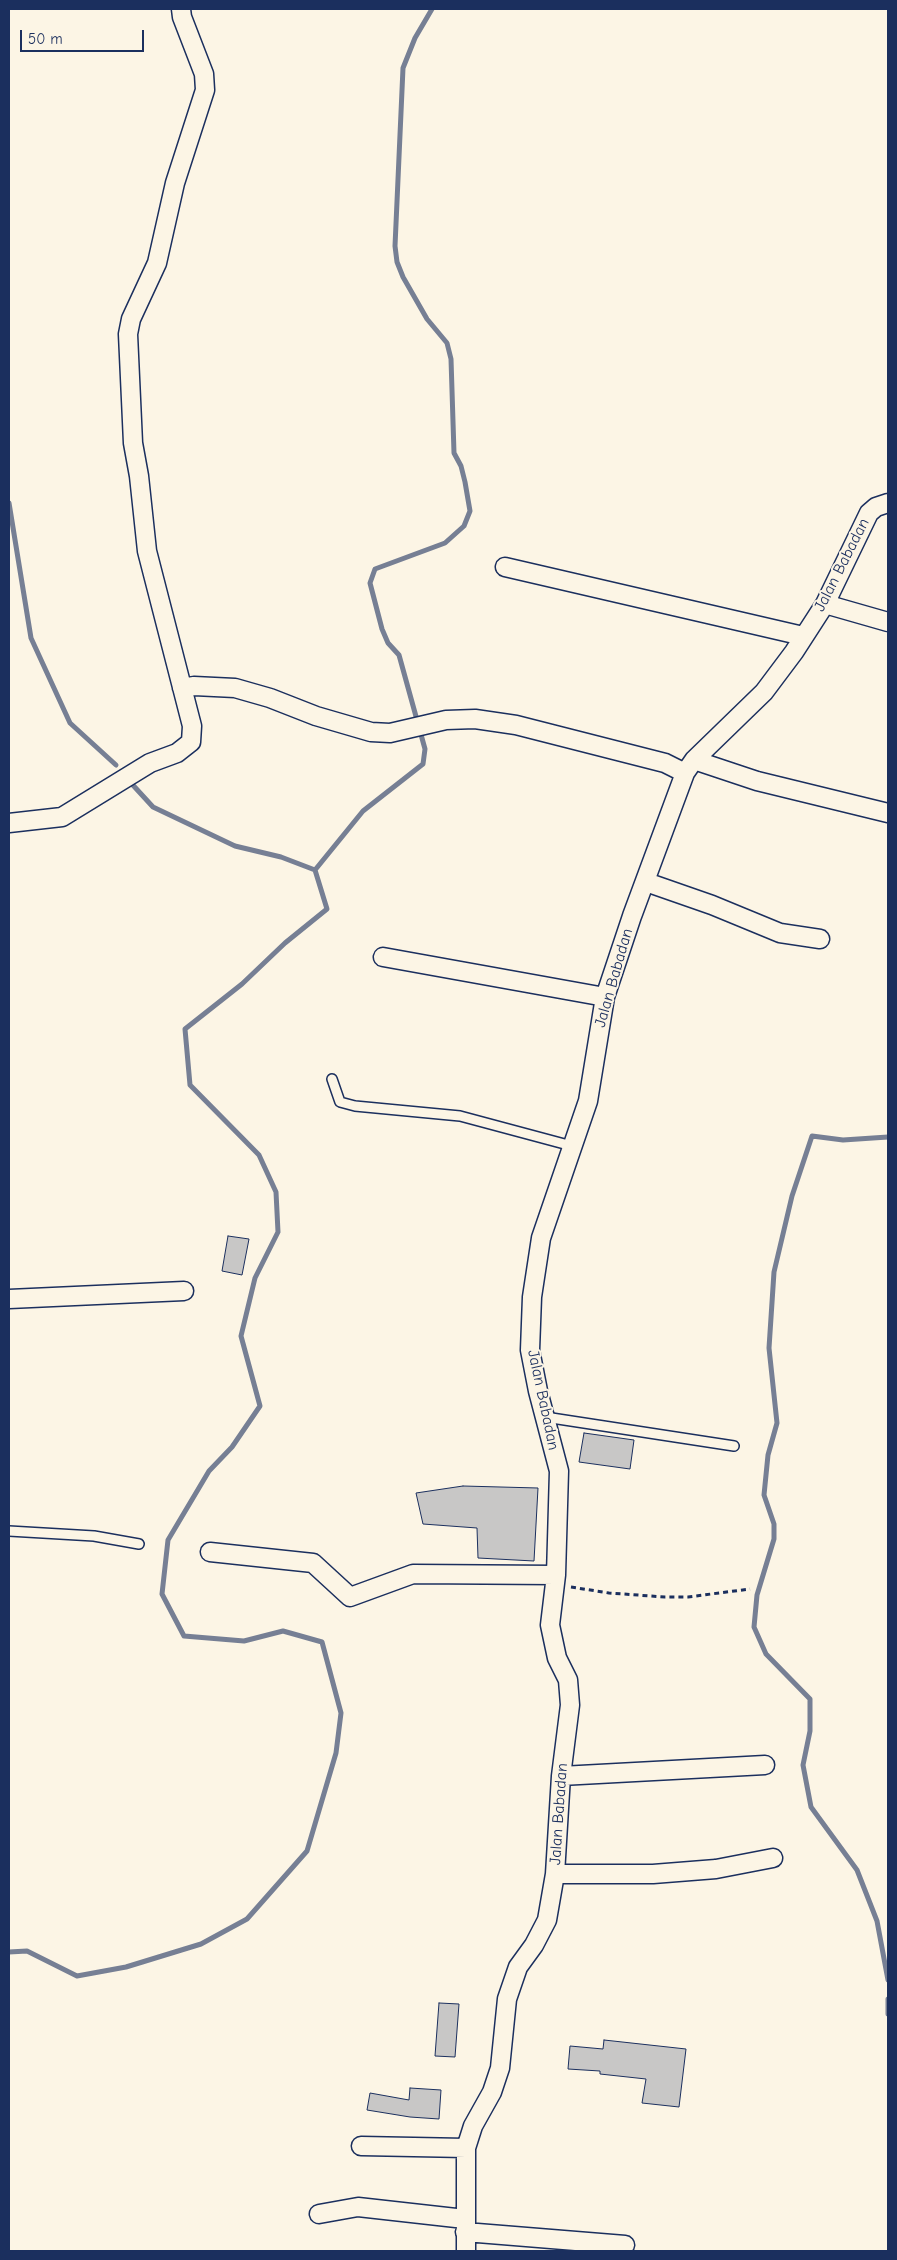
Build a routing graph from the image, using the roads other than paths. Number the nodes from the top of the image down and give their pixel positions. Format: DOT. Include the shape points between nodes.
graph roads {
  1 [pos="181,9"];
  2 [pos="888,503"];
  3 [pos="505,568"];
  4 [pos="824,604"];
  5 [pos="888,622"];
  6 [pos="803,636"];
  7 [pos="182,688"];
  8 [pos="689,766"];
  9 [pos="888,813"];
  10 [pos="9,823"];
  11 [pos="646,882"];
  12 [pos="820,939"];
  13 [pos="383,957"];
  14 [pos="605,997"];
  15 [pos="332,1079"];
  16 [pos="572,1146"];
  17 [pos="184,1291"];
  18 [pos="9,1299"];
  19 [pos="545,1417"];
  20 [pos="734,1446"];
  21 [pos="9,1531"];
  22 [pos="139,1544"];
  23 [pos="210,1552"];
  24 [pos="556,1580"];
  25 [pos="765,1765"];
  26 [pos="561,1776"];
  27 [pos="773,1858"];
  28 [pos="555,1874"];
  29 [pos="361,2146"];
  30 [pos="466,2148"];
  31 [pos="319,2214"];
  32 [pos="465,2225"];
  33 [pos="625,2245"];
  34 [pos="466,2251"];
  1 -- 7 [label="street" via="204,74 205,90 175,184 157,263 128,334 133,443 147,551"];
  2 -- 4 [label="street, Jalan Babadan" via="869,513"];
  3 -- 6 [label="street"];
  4 -- 5 [label="street"];
  4 -- 6 [label="street, Jalan Babadan"];
  6 -- 8 [label="street, Jalan Babadan" via="764,692"];
  7 -- 8 [label="street" via="235,688 371,732 390,733 446,720 475,719 516,724 666,763"];
  7 -- 10 [label="street" via="192,726 191,742 177,753 150,763 62,817"];
  8 -- 9 [label="street"];
  8 -- 11 [label="street, Jalan Babadan"];
  11 -- 12 [label="street" via="780,933"];
  11 -- 14 [label="street, Jalan Babadan"];
  13 -- 14 [label="street"];
  14 -- 16 [label="street, Jalan Babadan" via="588,1101"];
  15 -- 16 [label="lane" via="340,1102 460,1116"];
  16 -- 19 [label="street, Jalan Babadan" via="541,1238 532,1297 530,1350"];
  17 -- 18 [label="street"];
  19 -- 20 [label="lane"];
  19 -- 24 [label="street, Jalan Babadan" via="559,1471"];
  21 -- 22 [label="lane" via="94,1536"];
  23 -- 24 [label="street" via="313,1563 350,1597 413,1574"];
  24 -- 26 [label="street, Jalan Babadan" via="550,1625 558,1658 568,1680 570,1705"];
  25 -- 26 [label="street"];
  26 -- 28 [label="street, Jalan Babadan"];
  27 -- 28 [label="street" via="716,1869 662,1873"];
  28 -- 30 [label="street, Jalan Babadan" via="547,1920 518,1968 507,2000 500,2068"];
  29 -- 30 [label="street"];
  30 -- 32 [label="street, Jalan Babadan"];
  31 -- 32 [label="street" via="358,2207"];
  32 -- 33 [label="street"];
  32 -- 34 [label="street, Jalan Babadan"];
}
